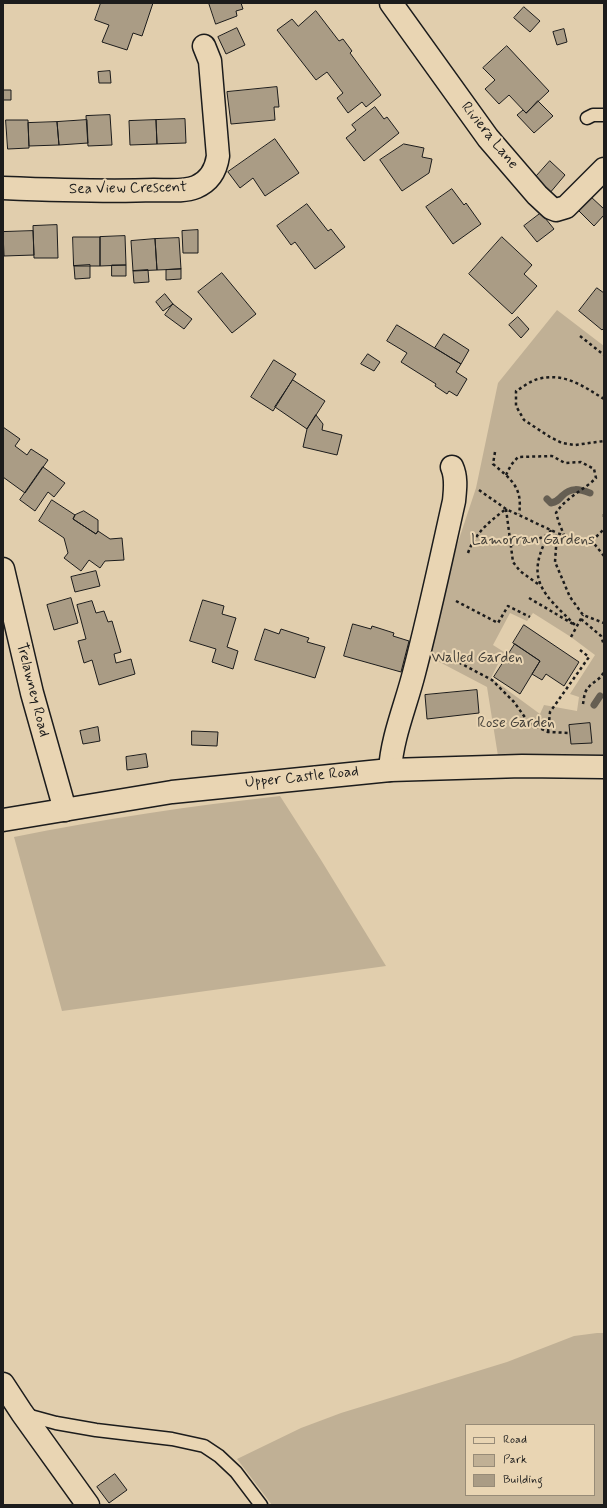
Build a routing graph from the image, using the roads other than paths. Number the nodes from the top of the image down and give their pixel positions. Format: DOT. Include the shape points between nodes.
graph roads {
  1 [pos="391,3"];
  2 [pos="204,46"];
  3 [pos="604,115"];
  4 [pos="587,118"];
  5 [pos="604,169"];
  6 [pos="3,188"];
  7 [pos="452,467"];
  8 [pos="3,569"];
  9 [pos="604,767"];
  10 [pos="390,770"];
  11 [pos="65,810"];
  12 [pos="3,820"];
  13 [pos="3,1384"];
  14 [pos="22,1413"];
  15 [pos="88,1505"];
  16 [pos="261,1505"];
  1 -- 5 [label="street, Riviera Lane" via="488,138 551,208 556,210 566,207"];
  2 -- 6 [label="street, Sea View Crescent" via="210,61 218,156 215,170 205,182 185,189"];
  3 -- 4 [label="lane"];
  7 -- 10 [label="street" via="454,501 414,674 394,744"];
  8 -- 11 [label="street, Trelawney Road" via="32,693"];
  9 -- 10 [label="street, Upper Castle Road" via="522,766"];
  10 -- 11 [label="street, Upper Castle Road" via="172,792"];
  11 -- 12 [label="street, Upper Castle Road"];
  13 -- 14 [label="street"];
  14 -- 15 [label="street"];
  14 -- 16 [label="lane" via="56,1423 172,1438 204,1446 236,1472"];
}
